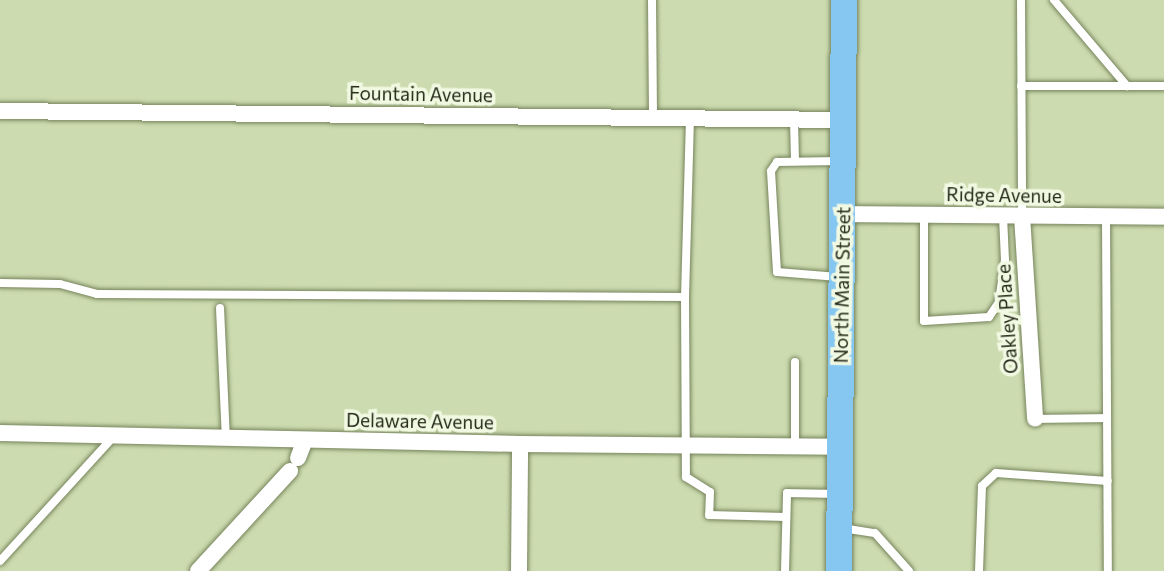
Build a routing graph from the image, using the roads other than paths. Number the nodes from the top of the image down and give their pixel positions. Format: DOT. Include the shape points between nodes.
graph roads {
  1 [pos="652,0"];
  2 [pos="844,0"];
  3 [pos="1020,0"];
  4 [pos="1054,0"];
  5 [pos="1021,86"];
  6 [pos="1126,86"];
  7 [pos="1164,86"];
  8 [pos="0,111"];
  9 [pos="653,118"];
  10 [pos="690,118"];
  11 [pos="794,120"];
  12 [pos="842,120"];
  13 [pos="842,161"];
  14 [pos="795,162"];
  15 [pos="843,214"];
  16 [pos="924,215"];
  17 [pos="1003,216"];
  18 [pos="1022,216"];
  19 [pos="1106,217"];
  20 [pos="1164,218"];
  21 [pos="842,277"];
  22 [pos="0,283"];
  23 [pos="685,297"];
  24 [pos="220,308"];
  25 [pos="795,362"];
  26 [pos="1107,418"];
  27 [pos="1035,419"];
  28 [pos="0,433"];
  29 [pos="114,436"];
  30 [pos="226,438"];
  31 [pos="305,440"];
  32 [pos="520,444"];
  33 [pos="686,446"];
  34 [pos="796,447"];
  35 [pos="839,447"];
  36 [pos="1108,481"];
  37 [pos="839,494"];
  38 [pos="786,517"];
  39 [pos="839,528"];
  40 [pos="0,561"];
  41 [pos="198,571"];
  42 [pos="519,571"];
  43 [pos="785,571"];
  44 [pos="839,571"];
  45 [pos="909,571"];
  46 [pos="979,571"];
  47 [pos="1108,571"];
  1 -- 9 [label="lane"];
  2 -- 12 [label="main road, North Main Street"];
  3 -- 5 [label="lane"];
  4 -- 6 [label="lane"];
  5 -- 6 [label="lane"];
  5 -- 18 [label="lane"];
  6 -- 7 [label="lane"];
  8 -- 9 [label="street, Fountain Avenue"];
  9 -- 10 [label="street, Fountain Avenue"];
  10 -- 11 [label="street, Fountain Avenue"];
  10 -- 23 [label="lane"];
  11 -- 12 [label="street, Fountain Avenue"];
  11 -- 14 [label="lane"];
  12 -- 13 [label="main road, North Main Street"];
  13 -- 14 [label="lane"];
  13 -- 15 [label="main road, North Main Street"];
  14 -- 21 [label="lane" via="777,162 771,172 777,272"];
  15 -- 16 [label="street, Ridge Avenue"];
  15 -- 21 [label="main road, North Main Street"];
  16 -- 17 [label="street, Ridge Avenue"];
  16 -- 17 [label="lane" via="923,321 989,317 999,302 1005,260"];
  17 -- 18 [label="street, Ridge Avenue"];
  18 -- 19 [label="street, Ridge Avenue"];
  18 -- 27 [label="street, Oakley Place"];
  19 -- 20 [label="street, Ridge Avenue"];
  19 -- 26 [label="lane"];
  21 -- 35 [label="main road, North Main Street"];
  22 -- 23 [label="lane" via="60,284 97,293"];
  23 -- 33 [label="lane"];
  24 -- 30 [label="lane"];
  25 -- 34 [label="lane"];
  26 -- 27 [label="lane"];
  26 -- 36 [label="lane"];
  28 -- 29 [label="street, Delaware Avenue"];
  29 -- 30 [label="street, Delaware Avenue"];
  29 -- 40 [label="lane"];
  30 -- 31 [label="street, Delaware Avenue"];
  31 -- 32 [label="street, Delaware Avenue"];
  31 -- 41 [label="street" via="294,465"];
  32 -- 33 [label="street, Delaware Avenue"];
  32 -- 42 [label="street"];
  33 -- 34 [label="street, Delaware Avenue"];
  33 -- 38 [label="lane" via="686,477 710,492 709,514"];
  34 -- 35 [label="street, Delaware Avenue"];
  35 -- 37 [label="main road, North Main Street"];
  36 -- 46 [label="lane" via="996,473 982,486"];
  36 -- 47 [label="lane"];
  37 -- 38 [label="lane" via="787,493"];
  37 -- 39 [label="main road, North Main Street"];
  38 -- 43 [label="lane"];
  39 -- 44 [label="main road, North Main Street"];
  39 -- 45 [label="lane" via="875,533"];
}
